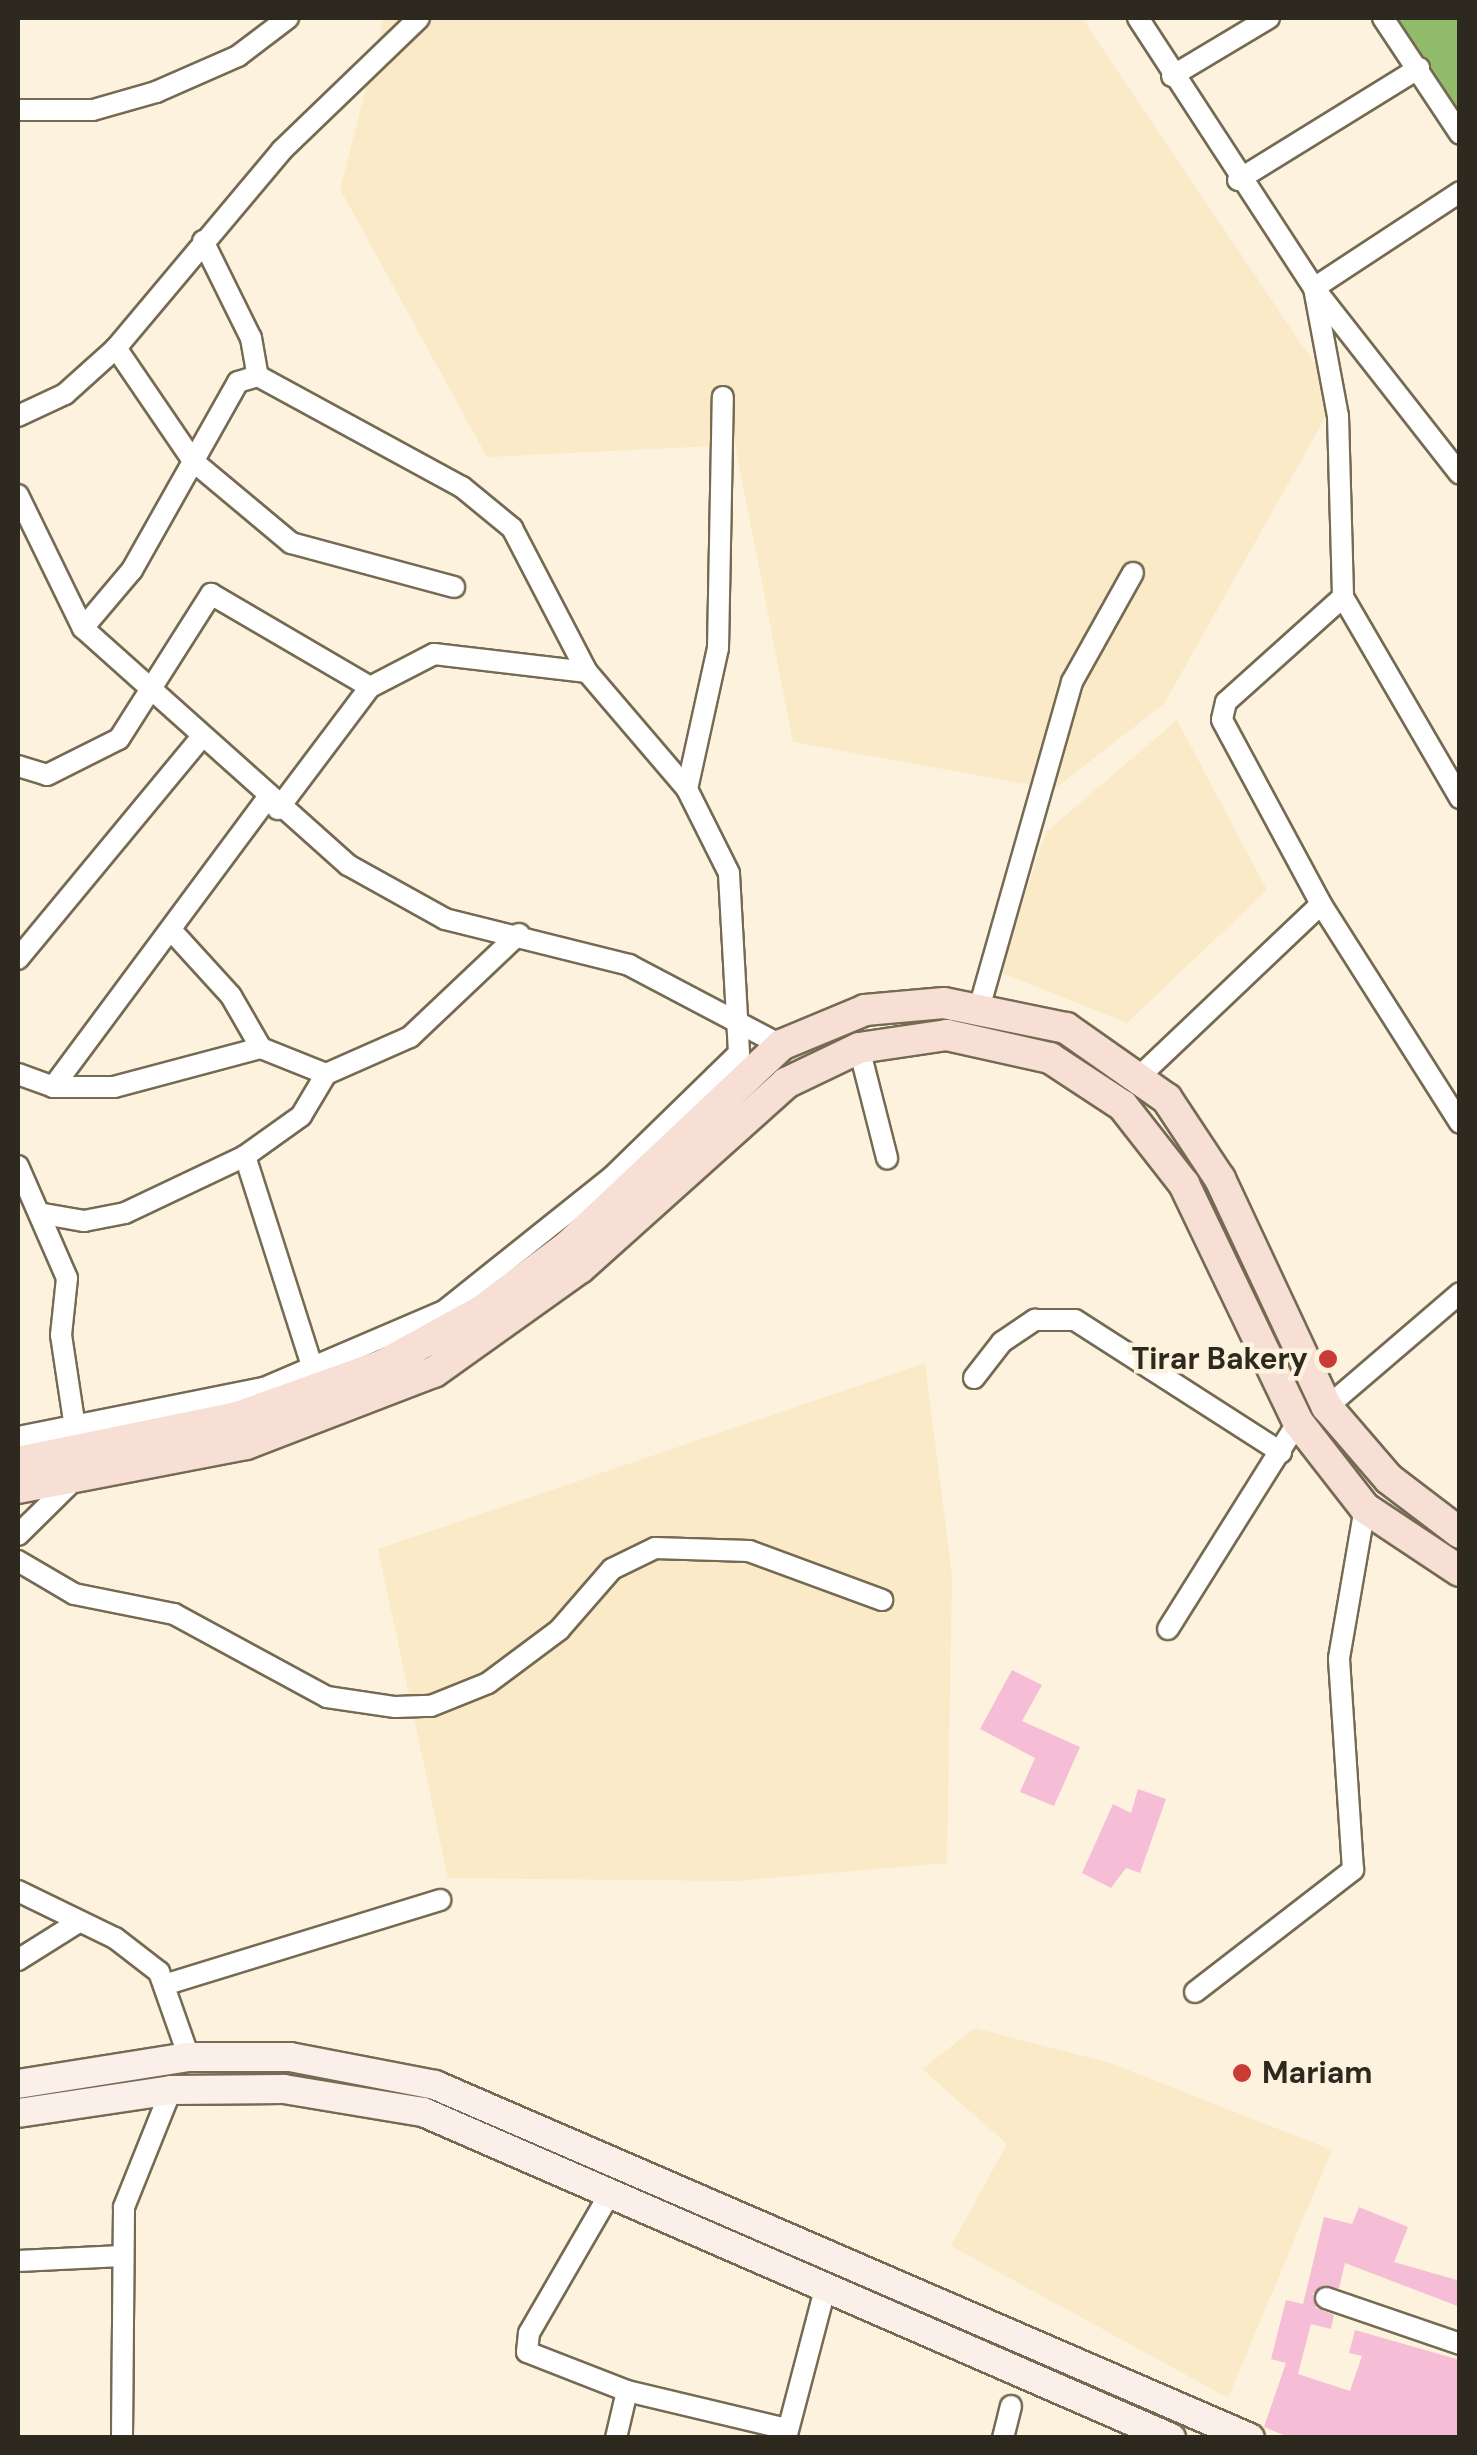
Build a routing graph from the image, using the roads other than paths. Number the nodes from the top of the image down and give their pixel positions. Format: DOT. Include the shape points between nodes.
graph roads {
  1 [pos="288,18"];
  2 [pos="419,18"];
  3 [pos="1138,18"];
  4 [pos="1269,18"];
  5 [pos="1383,18"];
  6 [pos="1419,68"];
  7 [pos="1172,76"];
  8 [pos="18,110"];
  9 [pos="1460,134"];
  10 [pos="1238,180"];
  11 [pos="1460,192"];
  12 [pos="203,241"];
  13 [pos="1314,288"];
  14 [pos="116,348"];
  15 [pos="258,376"];
  16 [pos="722,397"];
  17 [pos="18,416"];
  18 [pos="193,461"];
  19 [pos="1460,474"];
  20 [pos="19,507"];
  21 [pos="1133,573"];
  22 [pos="454,587"];
  23 [pos="1342,597"];
  24 [pos="84,628"];
  25 [pos="587,672"];
  26 [pos="370,686"];
  27 [pos="152,691"];
  28 [pos="201,738"];
  29 [pos="18,766"];
  30 [pos="687,790"];
  31 [pos="1460,798"];
  32 [pos="272,804"];
  33 [pos="1321,904"];
  34 [pos="170,930"];
  35 [pos="520,934"];
  36 [pos="21,948"];
  37 [pos="980,1005"];
  38 [pos="865,1010"];
  39 [pos="741,1030"];
  40 [pos="868,1046"];
  41 [pos="261,1048"];
  42 [pos="776,1049"];
  43 [pos="733,1065"];
  44 [pos="18,1074"];
  45 [pos="326,1074"];
  46 [pos="1141,1075"];
  47 [pos="53,1087"];
  48 [pos="1460,1123"];
  49 [pos="245,1156"];
  50 [pos="888,1158"];
  51 [pos="18,1166"];
  52 [pos="44,1214"];
  53 [pos="1460,1293"];
  54 [pos="314,1372"];
  55 [pos="974,1378"];
  56 [pos="1327,1406"];
  57 [pos="1298,1422"];
  58 [pos="18,1437"];
  59 [pos="184,1443"];
  60 [pos="1281,1452"];
  61 [pos="78,1453"];
  62 [pos="18,1462"];
  63 [pos="18,1488"];
  64 [pos="1414,1499"];
  65 [pos="1365,1508"];
  66 [pos="1394,1530"];
  67 [pos="1460,1532"];
  68 [pos="18,1535"];
  69 [pos="18,1560"];
  70 [pos="1460,1571"];
  71 [pos="882,1600"];
  72 [pos="1168,1629"];
  73 [pos="18,1891"];
  74 [pos="440,1900"];
  75 [pos="77,1923"];
  76 [pos="18,1960"];
  77 [pos="167,1984"];
  78 [pos="1195,1992"];
  79 [pos="189,2057"];
  80 [pos="18,2084"];
  81 [pos="435,2085"];
  82 [pos="171,2090"];
  83 [pos="423,2112"];
  84 [pos="18,2113"];
  85 [pos="609,2195"];
  86 [pos="122,2256"];
  87 [pos="18,2261"];
  88 [pos="824,2290"];
  89 [pos="1326,2298"];
  90 [pos="1002,2328"];
  91 [pos="1460,2344"];
  92 [pos="990,2362"];
  93 [pos="627,2390"];
  94 [pos="1011,2406"];
  95 [pos="787,2433"];
  96 [pos="122,2438"];
  97 [pos="616,2438"];
  98 [pos="1003,2438"];
  99 [pos="1171,2438"];
  100 [pos="1250,2438"];
  1 -- 8 [label="street" via="238,56 156,92 92,110"];
  2 -- 12 [label="street"];
  3 -- 7 [label="street"];
  4 -- 7 [label="street"];
  5 -- 6 [label="street"];
  6 -- 9 [label="street"];
  6 -- 10 [label="street"];
  7 -- 10 [label="street"];
  10 -- 13 [label="street"];
  11 -- 13 [label="street"];
  12 -- 14 [label="street"];
  12 -- 15 [label="street" via="250,338"];
  13 -- 19 [label="street"];
  13 -- 23 [label="street" via="1338,416"];
  14 -- 17 [label="street" via="65,394"];
  14 -- 18 [label="street"];
  15 -- 18 [label="street" via="238,382"];
  15 -- 25 [label="street" via="462,487 512,528"];
  16 -- 30 [label="street" via="718,648"];
  18 -- 22 [label="street" via="291,543"];
  18 -- 24 [label="street" via="132,570"];
  20 -- 24 [label="street"];
  21 -- 37 [label="street" via="1072,682"];
  23 -- 31 [label="street"];
  23 -- 33 [label="street" via="1222,714"];
  24 -- 27 [label="street"];
  25 -- 26 [label="street" via="454,652"];
  25 -- 30 [label="street"];
  26 -- 27 [label="street" via="211,594"];
  26 -- 32 [label="street"];
  27 -- 28 [label="street"];
  27 -- 29 [label="street" via="104,749 48,775"];
  28 -- 32 [label="street"];
  28 -- 36 [label="street"];
  30 -- 39 [label="street" via="729,872"];
  32 -- 34 [label="street"];
  32 -- 35 [label="street" via="421,908"];
  33 -- 46 [label="street"];
  33 -- 48 [label="street"];
  34 -- 41 [label="street" via="231,996"];
  34 -- 47 [label="street"];
  35 -- 39 [label="street" via="629,964"];
  35 -- 45 [label="street" via="410,1037"];
  37 -- 38 [label="main road"];
  37 -- 46 [label="main road" via="1066,1028"];
  38 -- 40 [label="main road"];
  38 -- 42 [label="main road"];
  39 -- 42 [label="street"];
  39 -- 43 [label="street"];
  40 -- 50 [label="street"];
  40 -- 57 [label="main road" via="947,1034 1023,1048 1123,1106 1184,1184"];
  40 -- 59 [label="main road" via="786,1083 580,1268 434,1372 325,1419"];
  41 -- 45 [label="street"];
  41 -- 47 [label="street" via="114,1086"];
  42 -- 43 [label="street"];
  42 -- 59 [label="main road" via="568,1246 481,1311 351,1380"];
  43 -- 54 [label="street" via="492,1279"];
  44 -- 47 [label="street"];
  45 -- 49 [label="street" via="301,1116"];
  46 -- 56 [label="main road" via="1201,1144"];
  49 -- 52 [label="street" via="125,1213 84,1221"];
  49 -- 54 [label="street"];
  51 -- 52 [label="street"];
  52 -- 61 [label="street" via="67,1278 61,1335"];
  53 -- 56 [label="street"];
  54 -- 61 [label="street"];
  55 -- 60 [label="street" via="1035,1320 1075,1320"];
  56 -- 64 [label="main road"];
  57 -- 60 [label="street"];
  57 -- 65 [label="main road"];
  58 -- 61 [label="street"];
  59 -- 61 [label="main road"];
  60 -- 72 [label="street"];
  61 -- 62 [label="main road"];
  61 -- 63 [label="main road"];
  61 -- 68 [label="street"];
  64 -- 66 [label="main road"];
  64 -- 67 [label="main road"];
  65 -- 66 [label="main road"];
  65 -- 78 [label="street" via="1339,1658 1353,1870"];
  66 -- 70 [label="main road"];
  69 -- 71 [label="street" via="74,1594 174,1614 327,1697 395,1707 431,1706 488,1683 559,1630 612,1569 654,1548 749,1551"];
  73 -- 75 [label="street"];
  74 -- 77 [label="street"];
  75 -- 76 [label="street"];
  75 -- 77 [label="street" via="138,1954"];
  77 -- 79 [label="street"];
  79 -- 80 [label="main road"];
  79 -- 81 [label="main road" via="325,2060"];
  81 -- 83 [label="main road"];
  81 -- 90 [label="main road"];
  82 -- 83 [label="main road" via="304,2091"];
  82 -- 84 [label="main road"];
  82 -- 86 [label="street" via="128,2184"];
  83 -- 85 [label="main road"];
  85 -- 88 [label="main road"];
  85 -- 93 [label="street" via="529,2333 527,2352"];
  86 -- 87 [label="street"];
  86 -- 96 [label="street"];
  88 -- 92 [label="main road"];
  88 -- 95 [label="street"];
  89 -- 91 [label="street"];
  90 -- 92 [label="main road"];
  90 -- 100 [label="main road"];
  92 -- 99 [label="main road"];
  93 -- 95 [label="street"];
  93 -- 97 [label="street"];
  94 -- 98 [label="street"];
}
